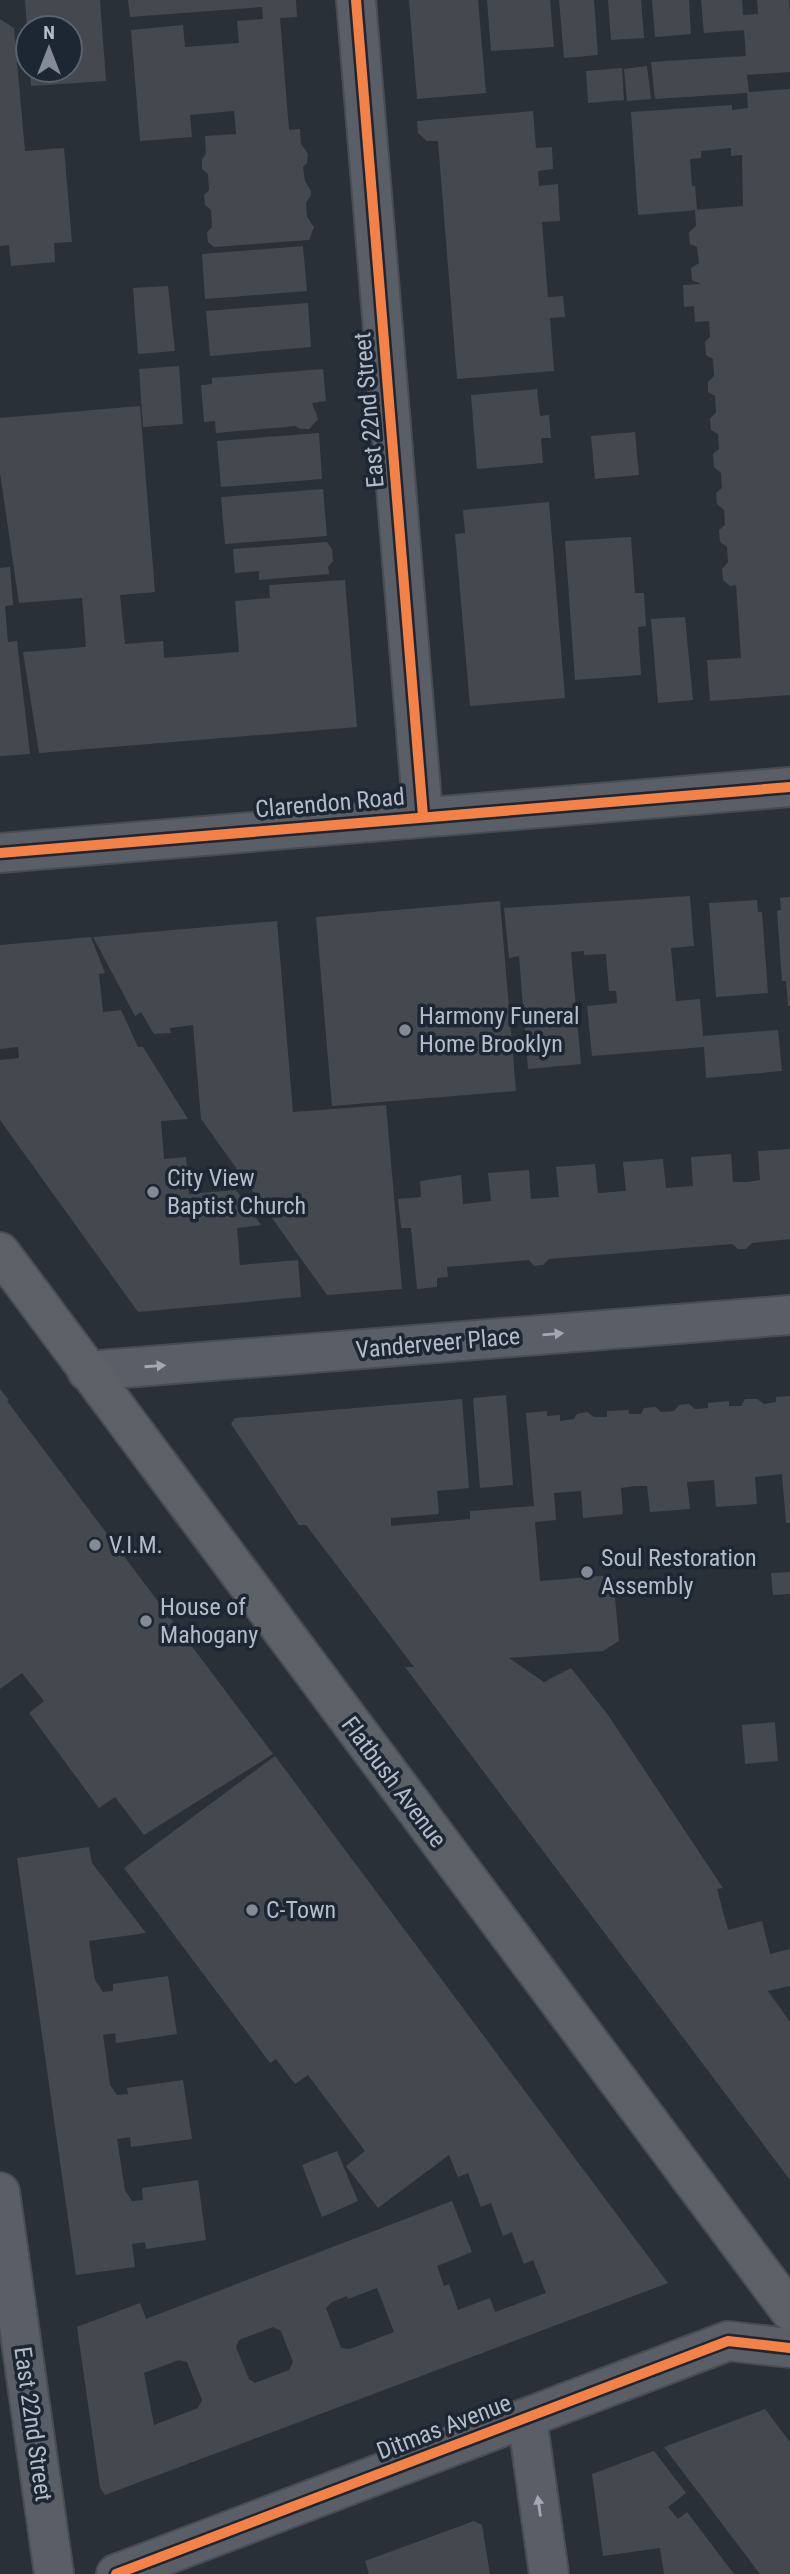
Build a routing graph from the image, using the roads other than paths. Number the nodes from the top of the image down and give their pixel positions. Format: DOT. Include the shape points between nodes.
graph roads {
  1 [pos="356,0"];
  2 [pos="790,787"];
  3 [pos="424,816"];
  4 [pos="0,853"];
  5 [pos="0,1252"];
  6 [pos="790,1315"];
  7 [pos="87,1371"];
  8 [pos="0,2192"];
  9 [pos="790,2311"];
  10 [pos="790,2348"];
  11 [pos="527,2418"];
  12 [pos="54,2574"];
  13 [pos="116,2574"];
  14 [pos="549,2574"];
  1 -- 3 [label="street, East 22nd Street"];
  2 -- 3 [label="street, Clarendon Road"];
  3 -- 4 [label="street, Clarendon Road"];
  5 -- 7 [label="main road, Flatbush Avenue"];
  7 -- 6 [label="street, Vanderveer Place, one-way"];
  7 -- 9 [label="main road, Flatbush Avenue"];
  8 -- 12 [label="street, East 22nd Street"];
  10 -- 11 [label="street, Ditmas Avenue" via="728,2341"];
  11 -- 13 [label="street, Ditmas Avenue"];
  14 -- 11 [label="street, one-way"];
}
